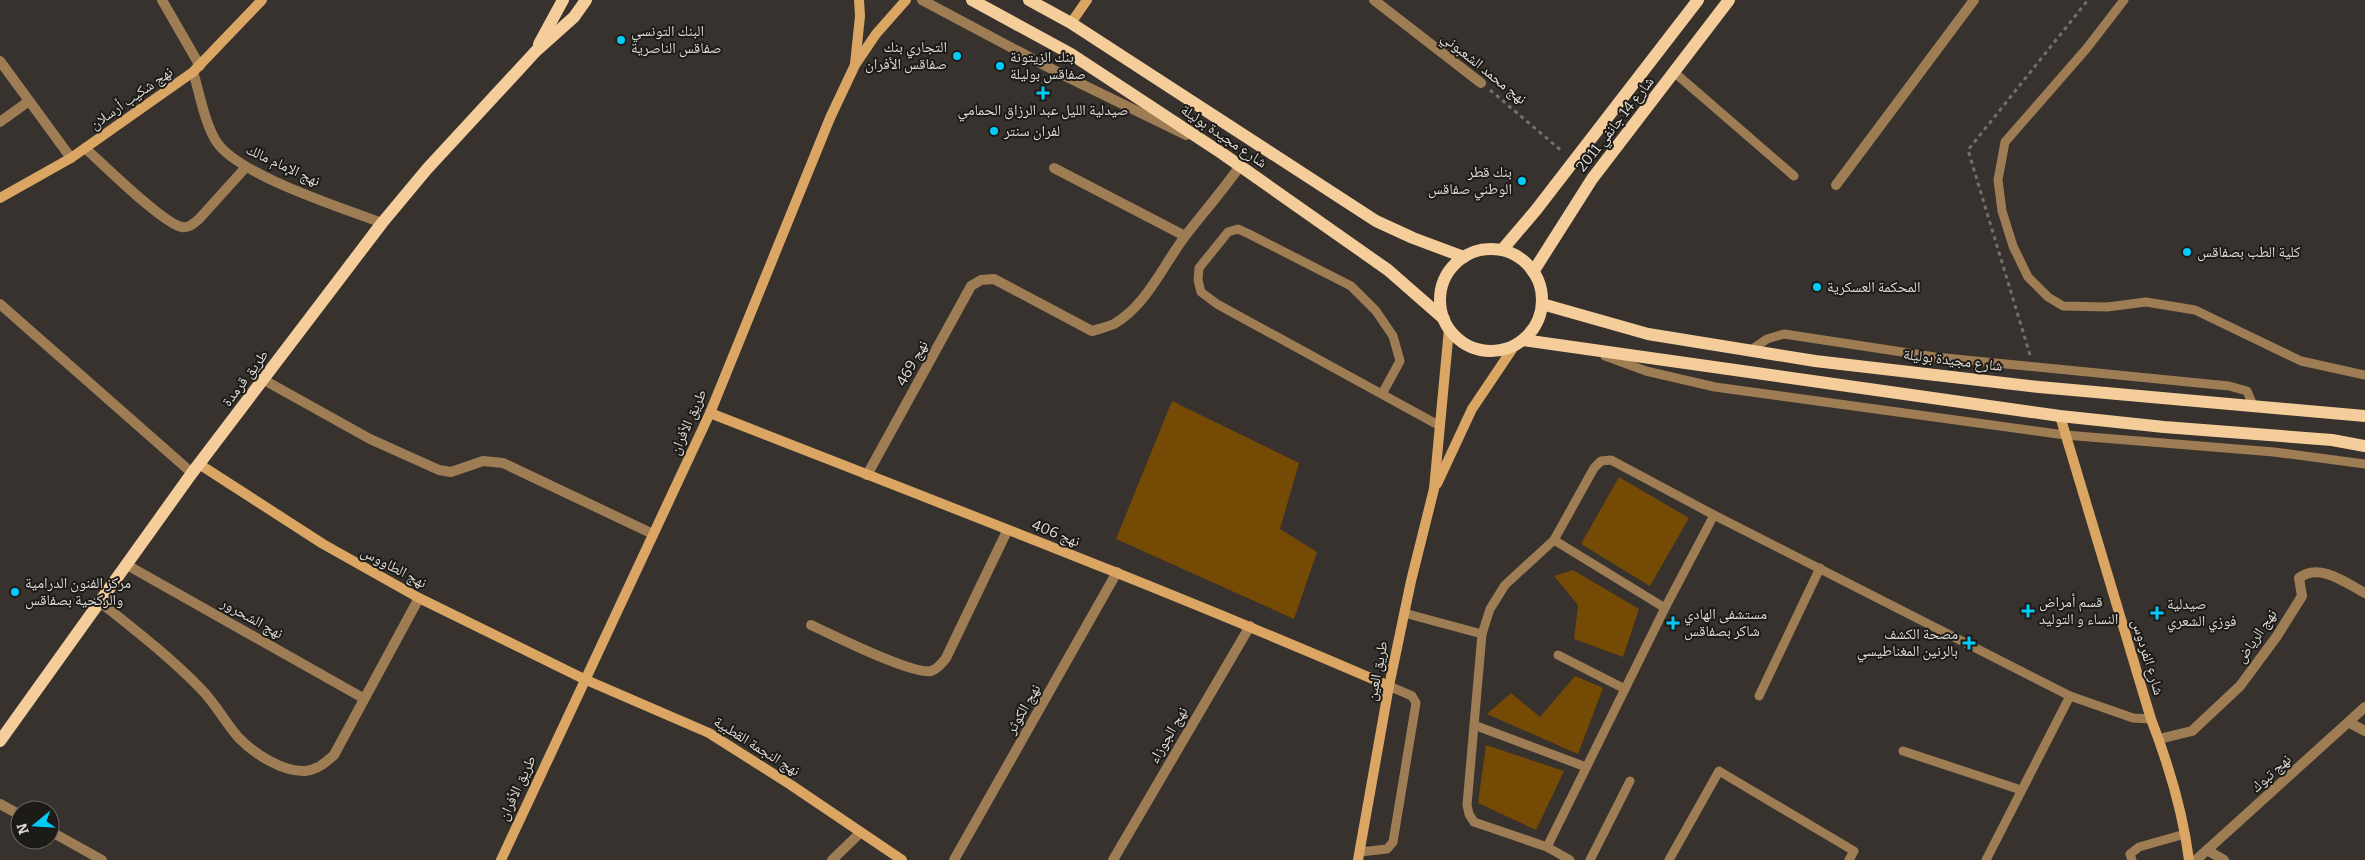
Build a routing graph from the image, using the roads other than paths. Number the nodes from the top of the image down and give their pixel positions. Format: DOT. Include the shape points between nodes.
graph roads {
  1 [pos="162,0"];
  2 [pos="262,0"];
  3 [pos="563,0"];
  4 [pos="586,0"];
  5 [pos="859,0"];
  6 [pos="906,0"];
  7 [pos="922,0"];
  8 [pos="972,0"];
  9 [pos="1030,0"];
  10 [pos="1087,0"];
  11 [pos="1374,0"];
  12 [pos="1698,0"];
  13 [pos="1729,0"];
  14 [pos="1974,0"];
  15 [pos="2124,0"];
  16 [pos="1071,24"];
  17 [pos="536,51"];
  18 [pos="0,61"];
  19 [pos="855,65"];
  20 [pos="196,69"];
  21 [pos="1675,73"];
  22 [pos="1482,83"];
  23 [pos="29,101"];
  24 [pos="0,122"];
  25 [pos="85,148"];
  26 [pos="1223,154"];
  27 [pos="71,158"];
  28 [pos="1240,166"];
  29 [pos="246,167"];
  30 [pos="1054,168"];
  31 [pos="1794,176"];
  32 [pos="1836,186"];
  33 [pos="0,198"];
  34 [pos="382,223"];
  35 [pos="1185,236"];
  36 [pos="1502,250"];
  37 [pos="1464,257"];
  38 [pos="1533,272"];
  39 [pos="0,304"];
  40 [pos="1542,304"];
  41 [pos="1446,324"];
  42 [pos="1519,343"];
  43 [pos="1583,348"];
  44 [pos="1751,350"];
  45 [pos="2365,375"];
  46 [pos="264,380"];
  47 [pos="1382,394"];
  48 [pos="2253,405"];
  49 [pos="710,413"];
  50 [pos="2060,416"];
  51 [pos="2365,416"];
  52 [pos="1440,426"];
  53 [pos="2065,435"];
  54 [pos="2365,446"];
  55 [pos="2365,464"];
  56 [pos="196,469"];
  57 [pos="867,475"];
  58 [pos="1434,489"];
  59 [pos="1714,515"];
  60 [pos="1007,530"];
  61 [pos="653,534"];
  62 [pos="1554,540"];
  63 [pos="127,565"];
  64 [pos="1820,568"];
  65 [pos="1117,572"];
  66 [pos="2365,593"];
  67 [pos="419,598"];
  68 [pos="100,602"];
  69 [pos="1664,608"];
  70 [pos="1404,613"];
  71 [pos="811,625"];
  72 [pos="1250,626"];
  73 [pos="1482,634"];
  74 [pos="1558,655"];
  75 [pos="584,679"];
  76 [pos="1389,686"];
  77 [pos="1625,689"];
  78 [pos="1759,696"];
  79 [pos="2070,696"];
  80 [pos="363,698"];
  81 [pos="2365,707"];
  82 [pos="2151,719"];
  83 [pos="2350,723"];
  84 [pos="1474,725"];
  85 [pos="2365,731"];
  86 [pos="2159,739"];
  87 [pos="0,741"];
  88 [pos="1903,751"];
  89 [pos="1586,767"];
  90 [pos="1630,781"];
  91 [pos="2021,790"];
  92 [pos="860,833"];
  93 [pos="2186,834"];
  94 [pos="60,837"];
  95 [pos="1547,847"];
  96 [pos="2207,850"];
  97 [pos="1359,856"];
  98 [pos="102,860"];
  99 [pos="501,860"];
  100 [pos="832,860"];
  101 [pos="902,860"];
  102 [pos="954,860"];
  103 [pos="1113,860"];
  104 [pos="1570,860"];
  105 [pos="1590,860"];
  106 [pos="1669,860"];
  107 [pos="1849,860"];
  108 [pos="1986,860"];
  109 [pos="2132,860"];
  110 [pos="2189,860"];
  111 [pos="2196,860"];
  112 [pos="2224,860"];
  1 -- 20 [label="street, نهج الإمام مالك"];
  2 -- 20 [label="street, نهج شكيب أرسلان"];
  3 -- 17 [label="main road, طريق قرمدة"];
  4 -- 17 [label="main road, طريق قرمدة" via="574,17"];
  5 -- 19 [label="street"];
  6 -- 19 [label="street, طريق الأفران" via="876,34"];
  7 -- 26 [label="street" via="1063,75"];
  8 -- 26 [label="main road, شارع مجيدة بوليلة" via="1071,54"];
  9 -- 16 [label="main road, شارع مجيدة بوليلة"];
  10 -- 16 [label="street"];
  11 -- 22 [label="street, نهج محمد الشعبوني"];
  12 -- 36 [label="main road, شارع 14 جانفي 2011"];
  13 -- 21 [label="main road, شارع 14 جانفي 2011"];
  14 -- 32 [label="street"];
  15 -- 45 [label="lane" via="2006,142 1998,180 2002,210 2013,246 2028,277 2048,297 2063,306 2107,307 2146,302 2195,310 2301,362"];
  16 -- 37 [label="main road, شارع مجيدة بوليلة" via="1376,221"];
  17 -- 34 [label="main road, طريق قرمدة" via="426,169"];
  18 -- 23 [label="street"];
  19 -- 49 [label="street, طريق الأفران" via="830,118"];
  20 -- 25 [label="street, نهج شكيب أرسلان"];
  20 -- 29 [label="street, نهج الإمام مالك" via="210,128 217,142"];
  21 -- 31 [label="lane"];
  21 -- 38 [label="main road, شارع 14 جانفي 2011" via="1592,180"];
  23 -- 24 [label="street"];
  23 -- 27 [label="street"];
  25 -- 27 [label="street, نهج شكيب أرسلان"];
  25 -- 29 [label="street" via="164,218 181,227 199,220"];
  26 -- 28 [label="main road, شارع مجيدة بوليلة"];
  27 -- 33 [label="street, نهج شكيب أرسلان"];
  28 -- 35 [label="street"];
  28 -- 41 [label="main road, شارع مجيدة بوليلة" via="1388,270"];
  29 -- 34 [label="street, نهج الإمام مالك"];
  30 -- 35 [label="street"];
  34 -- 46 [label="main road, طريق قرمدة"];
  35 -- 57 [label="street, نهج 469" via="1131,312 1113,324 1092,331 994,279 981,280 971,286"];
  36 -- 37 [label="main road" via="1476,251"];
  36 -- 38 [label="main road" via="1525,262"];
  37 -- 41 [label="main road" via="1453,266 1441,291 1440,305"];
  38 -- 40 [label="main road" via="1542,293"];
  39 -- 56 [label="street"];
  40 -- 42 [label="main road" via="1536,324"];
  40 -- 44 [label="main road, شارع مجيدة بوليلة" via="1648,334"];
  41 -- 42 [label="main road" via="1468,345 1479,350 1492,351"];
  41 -- 52 [label="street, طريق العين"];
  42 -- 43 [label="main road"];
  42 -- 58 [label="street, طريق العين" via="1472,408"];
  43 -- 50 [label="main road"];
  43 -- 53 [label="lane" via="1646,371 1715,387"];
  44 -- 48 [label="main road, شارع مجيدة بوليلة" via="2039,387"];
  44 -- 48 [label="lane" via="1766,339 1784,334 1935,357 2229,386 2246,391"];
  46 -- 56 [label="main road, طريق قرمدة"];
  46 -- 61 [label="street" via="370,439 439,470 451,472 483,461 502,463"];
  47 -- 47 [label="lane" via="1217,304 1202,292 1199,268 1228,232 1238,229 1351,286 1376,311 1393,336 1400,360"];
  47 -- 52 [label="lane"];
  48 -- 51 [label="main road, شارع مجيدة بوليلة"];
  49 -- 57 [label="street, نهج 406"];
  49 -- 61 [label="street, طريق الأفران"];
  50 -- 53 [label="street, شارع الفردوس"];
  50 -- 54 [label="main road" via="2332,440"];
  52 -- 58 [label="street, طريق العين"];
  53 -- 55 [label="lane" via="2274,452"];
  53 -- 82 [label="street, شارع الفردوس"];
  56 -- 63 [label="main road, طريق قرمدة"];
  56 -- 67 [label="street, نهج الطاووس"];
  57 -- 60 [label="street, نهج 406"];
  58 -- 70 [label="street, طريق العين"];
  59 -- 62 [label="lane" via="1611,460 1601,461"];
  59 -- 64 [label="lane"];
  59 -- 69 [label="lane"];
  60 -- 65 [label="street, نهج 406"];
  60 -- 71 [label="street" via="939,667 932,670 910,668"];
  61 -- 75 [label="street, طريق الأفران"];
  62 -- 69 [label="lane"];
  62 -- 73 [label="lane" via="1504,584 1490,609"];
  63 -- 68 [label="main road, طريق قرمدة"];
  63 -- 80 [label="street, نهج الشحرور"];
  64 -- 78 [label="lane"];
  64 -- 79 [label="lane"];
  65 -- 72 [label="street, نهج 406"];
  65 -- 102 [label="street, نهج الكوثر"];
  66 -- 86 [label="street, نهج الرياض" via="2319,571 2303,575 2299,578 2302,596 2240,686 2192,732"];
  67 -- 75 [label="street, نهج الطاووس"];
  67 -- 80 [label="street"];
  68 -- 80 [label="street" via="201,689 240,738 286,768 305,771 320,767 334,755"];
  68 -- 87 [label="main road, طريق قرمدة"];
  69 -- 77 [label="lane"];
  70 -- 73 [label="lane"];
  70 -- 76 [label="street, طريق العين"];
  72 -- 76 [label="street, نهج 406"];
  72 -- 103 [label="street, نهج الجوزاء"];
  73 -- 84 [label="lane"];
  74 -- 77 [label="lane"];
  75 -- 92 [label="street, نهج النجمة القطبية" via="709,733"];
  75 -- 99 [label="street, طريق الأفران"];
  76 -- 97 [label="street, طريق العين"];
  76 -- 97 [label="lane" via="1412,696 1416,703 1393,842 1387,849"];
  77 -- 89 [label="lane"];
  79 -- 82 [label="lane" via="2133,718"];
  79 -- 91 [label="lane"];
  81 -- 83 [label="street, نهج تبوك"];
  82 -- 86 [label="street, شارع الفردوس"];
  83 -- 85 [label="street"];
  83 -- 96 [label="street, نهج تبوك"];
  84 -- 89 [label="lane"];
  84 -- 95 [label="lane" via="1467,805 1469,814 1474,822"];
  86 -- 93 [label="street, شارع الفردوس"];
  88 -- 91 [label="lane"];
  89 -- 95 [label="lane"];
  90 -- 105 [label="lane"];
  91 -- 108 [label="lane"];
  92 -- 100 [label="street"];
  92 -- 101 [label="street, نهج النجمة القطبية"];
  93 -- 109 [label="lane" via="2139,847 2130,854"];
  93 -- 110 [label="street, شارع الفردوس"];
  94 -- 98 [label="street"];
  95 -- 104 [label="lane"];
  96 -- 111 [label="street, نهج تبوك"];
  96 -- 112 [label="street"];
  106 -- 107 [label="lane" via="1719,770 1854,851"];
}
